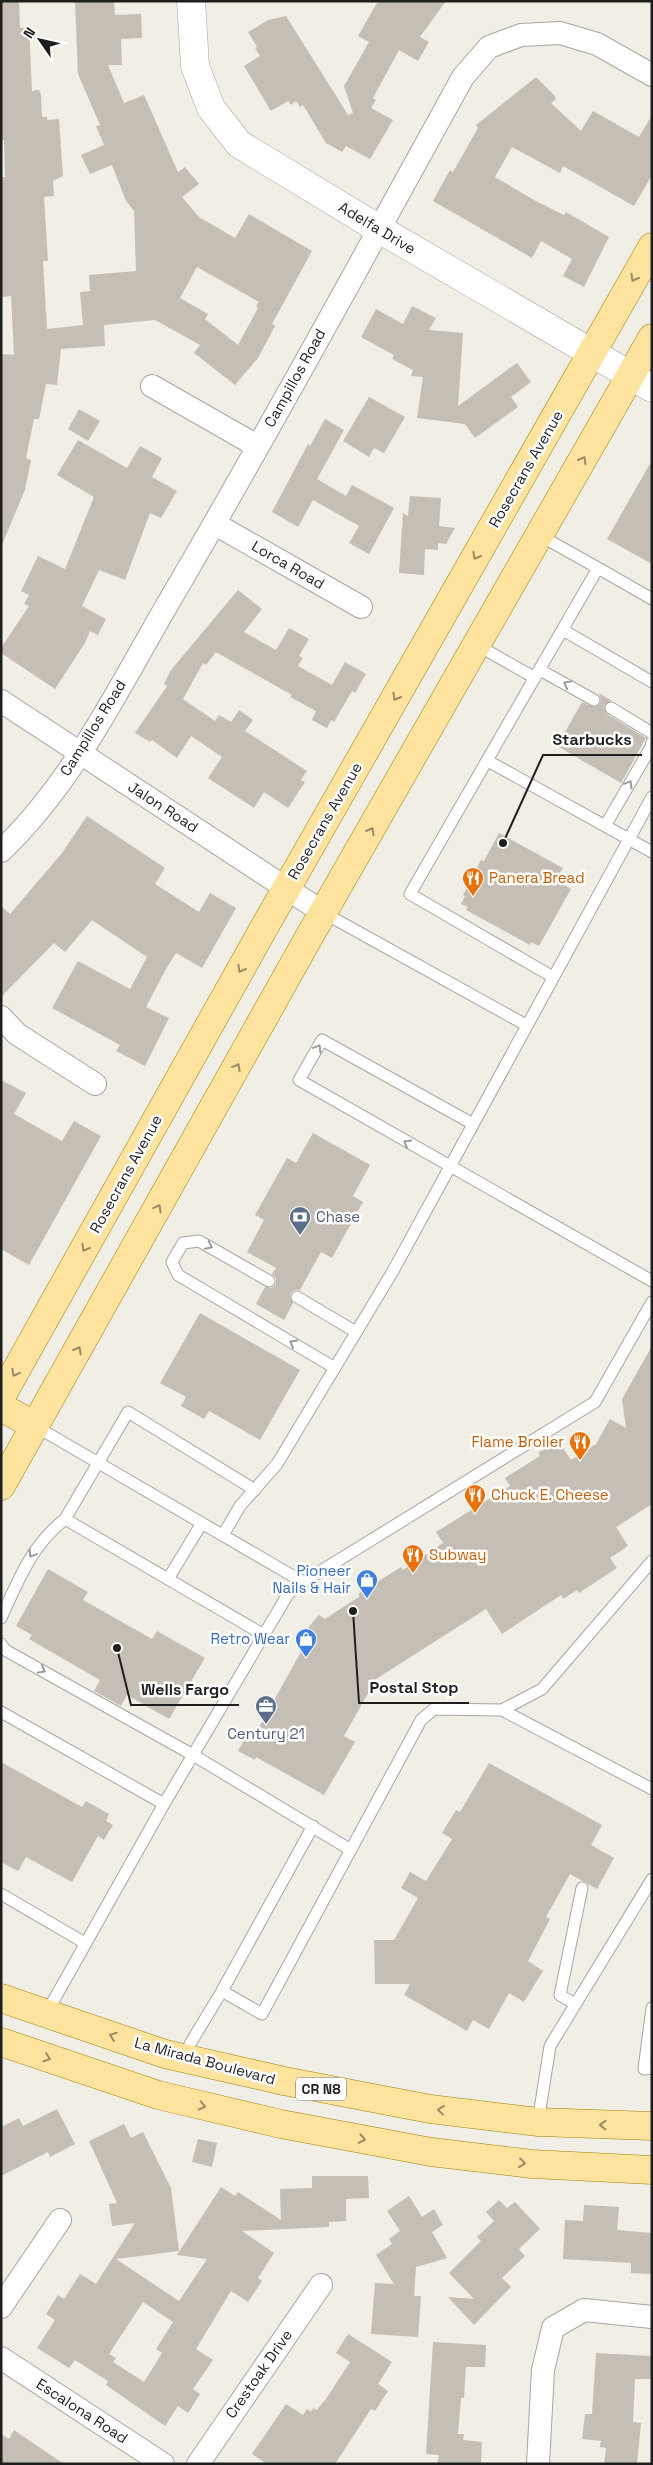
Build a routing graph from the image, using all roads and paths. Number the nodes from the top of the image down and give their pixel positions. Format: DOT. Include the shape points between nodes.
graph roads {
  1 [pos="191,1"];
  2 [pos="652,75"];
  3 [pos="379,229"];
  4 [pos="652,247"];
  5 [pos="652,338"];
  6 [pos="591,354"];
  7 [pos="641,382"];
  8 [pos="152,386"];
  9 [pos="257,446"];
  10 [pos="215,524"];
  11 [pos="539,536"];
  12 [pos="598,568"];
  13 [pos="652,599"];
  14 [pos="361,607"];
  15 [pos="562,630"];
  16 [pos="477,644"];
  17 [pos="537,674"];
  18 [pos="652,682"];
  19 [pos="594,700"];
  20 [pos="1,701"];
  21 [pos="611,708"];
  22 [pos="652,733"];
  23 [pos="652,742"];
  24 [pos="80,753"];
  25 [pos="488,760"];
  26 [pos="652,797"];
  27 [pos="604,826"];
  28 [pos="630,840"];
  29 [pos="1,851"];
  30 [pos="652,852"];
  31 [pos="287,888"];
  32 [pos="324,913"];
  33 [pos="553,977"];
  34 [pos="1,1017"];
  35 [pos="526,1025"];
  36 [pos="95,1084"];
  37 [pos="473,1124"];
  38 [pos="449,1168"];
  39 [pos="269,1281"];
  40 [pos="652,1281"];
  41 [pos="296,1297"];
  42 [pos="652,1302"];
  43 [pos="356,1332"];
  44 [pos="335,1368"];
  45 [pos="1,1397"];
  46 [pos="1,1407"];
  47 [pos="35,1426"];
  48 [pos="98,1463"];
  49 [pos="1,1486"];
  50 [pos="255,1490"];
  51 [pos="65,1519"];
  52 [pos="202,1523"];
  53 [pos="223,1535"];
  54 [pos="652,1561"];
  55 [pos="168,1579"];
  56 [pos="303,1582"];
  57 [pos="1,1618"];
  58 [pos="264,1635"];
  59 [pos="1,1644"];
  60 [pos="502,1710"];
  61 [pos="1,1712"];
  62 [pos="193,1754"];
  63 [pos="652,1790"];
  64 [pos="164,1804"];
  65 [pos="312,1826"];
  66 [pos="351,1850"];
  67 [pos="652,1879"];
  68 [pos="582,1888"];
  69 [pos="1,1894"];
  70 [pos="85,1943"];
  71 [pos="222,1991"];
  72 [pos="1,1998"];
  73 [pos="575,2004"];
  74 [pos="652,2008"];
  75 [pos="46,2014"];
  76 [pos="1,2042"];
  77 [pos="185,2059"];
  78 [pos="652,2068"];
  79 [pos="538,2122"];
  80 [pos="652,2126"];
  81 [pos="652,2170"];
  82 [pos="60,2220"];
  83 [pos="321,2285"];
  84 [pos="1,2307"];
  85 [pos="652,2317"];
  86 [pos="1,2358"];
  87 [pos="163,2464"];
  88 [pos="198,2464"];
  89 [pos="538,2464"];
  1 -- 3 [label="street, Adelfa Drive" via="195,66 211,108 239,144"];
  2 -- 3 [label="street, Campillos Road" via="597,44 560,33 521,35 489,47 463,77"];
  3 -- 6 [label="street, Adelfa Drive"];
  3 -- 9 [label="street, Campillos Road"];
  4 -- 6 [label="main road, Rosecrans Avenue, one-way"];
  5 -- 7 [label="main road"];
  6 -- 7 [label="street, Adelfa Drive"];
  6 -- 31 [label="main road, Rosecrans Avenue, one-way"];
  11 -- 7 [label="main road, one-way"];
  8 -- 9 [label="street"];
  9 -- 10 [label="street, Campillos Road"];
  10 -- 14 [label="street, Lorca Road"];
  10 -- 24 [label="street, Campillos Road"];
  11 -- 12 [label="lane"];
  11 -- 16 [label="main road"];
  12 -- 13 [label="lane"];
  12 -- 15 [label="lane"];
  15 -- 17 [label="lane"];
  15 -- 18 [label="lane"];
  16 -- 17 [label="lane"];
  32 -- 16 [label="main road, one-way"];
  19 -- 17 [label="lane, one-way"];
  17 -- 25 [label="lane"];
  20 -- 24 [label="street, Jalon Road"];
  21 -- 22 [label="lane"];
  27 -- 23 [label="lane, one-way"];
  24 -- 29 [label="street, Campillos Road" via="24,830"];
  24 -- 31 [label="street, Jalon Road"];
  25 -- 27 [label="lane"];
  25 -- 33 [label="lane" via="410,894"];
  26 -- 28 [label="lane"];
  27 -- 28 [label="lane"];
  28 -- 30 [label="lane"];
  28 -- 33 [label="lane"];
  31 -- 32 [label="street, Jalon Road"];
  31 -- 45 [label="main road, Rosecrans Avenue, one-way"];
  32 -- 35 [label="lane"];
  47 -- 32 [label="main road, one-way"];
  33 -- 35 [label="lane"];
  34 -- 36 [label="street" via="17,1034"];
  35 -- 37 [label="lane"];
  37 -- 38 [label="lane"];
  38 -- 37 [label="lane, one-way" via="299,1080 322,1040"];
  38 -- 40 [label="lane"];
  38 -- 43 [label="lane"];
  44 -- 39 [label="lane, one-way" via="178,1275 172,1262 183,1243 199,1241"];
  41 -- 43 [label="lane"];
  42 -- 56 [label="lane" via="595,1402"];
  43 -- 44 [label="lane"];
  44 -- 50 [label="lane" via="277,1464"];
  46 -- 47 [label="main road"];
  47 -- 48 [label="lane"];
  47 -- 49 [label="main road"];
  48 -- 50 [label="lane" via="128,1412"];
  48 -- 51 [label="lane"];
  48 -- 52 [label="lane"];
  50 -- 53 [label="lane" via="240,1506"];
  51 -- 55 [label="lane"];
  51 -- 57 [label="lane, one-way" via="32,1552"];
  52 -- 53 [label="lane"];
  52 -- 55 [label="lane"];
  53 -- 56 [label="lane"];
  54 -- 60 [label="lane" via="542,1690"];
  55 -- 58 [label="lane"];
  56 -- 58 [label="lane" via="288,1594"];
  58 -- 62 [label="lane"];
  59 -- 62 [label="lane, one-way" via="5,1650"];
  60 -- 63 [label="lane"];
  60 -- 66 [label="lane" via="434,1708 421,1720"];
  61 -- 64 [label="lane"];
  62 -- 64 [label="lane"];
  62 -- 65 [label="lane"];
  64 -- 70 [label="lane"];
  65 -- 66 [label="lane"];
  65 -- 71 [label="lane"];
  66 -- 71 [label="lane" via="262,2014"];
  67 -- 73 [label="lane"];
  68 -- 73 [label="lane" via="560,1995"];
  69 -- 70 [label="lane"];
  70 -- 75 [label="lane"];
  71 -- 77 [label="lane" via="190,2044"];
  72 -- 75 [label="main road, La Mirada Boulevard / CR N8"];
  73 -- 79 [label="lane" via="550,2046"];
  74 -- 78 [label="lane" via="644,2069"];
  77 -- 75 [label="main road, La Mirada Boulevard / CR N8, one-way"];
  76 -- 81 [label="main road, one-way" via="158,2095 281,2124 440,2153 532,2164"];
  79 -- 77 [label="main road, La Mirada Boulevard / CR N8, one-way" via="430,2109 284,2082"];
  80 -- 79 [label="main road, La Mirada Boulevard / CR N8, one-way"];
  82 -- 84 [label="street"];
  83 -- 88 [label="street, Crestoak Drive"];
  85 -- 89 [label="street" via="584,2310 553,2328 543,2370"];
  86 -- 87 [label="street, Escalona Road"];
}
